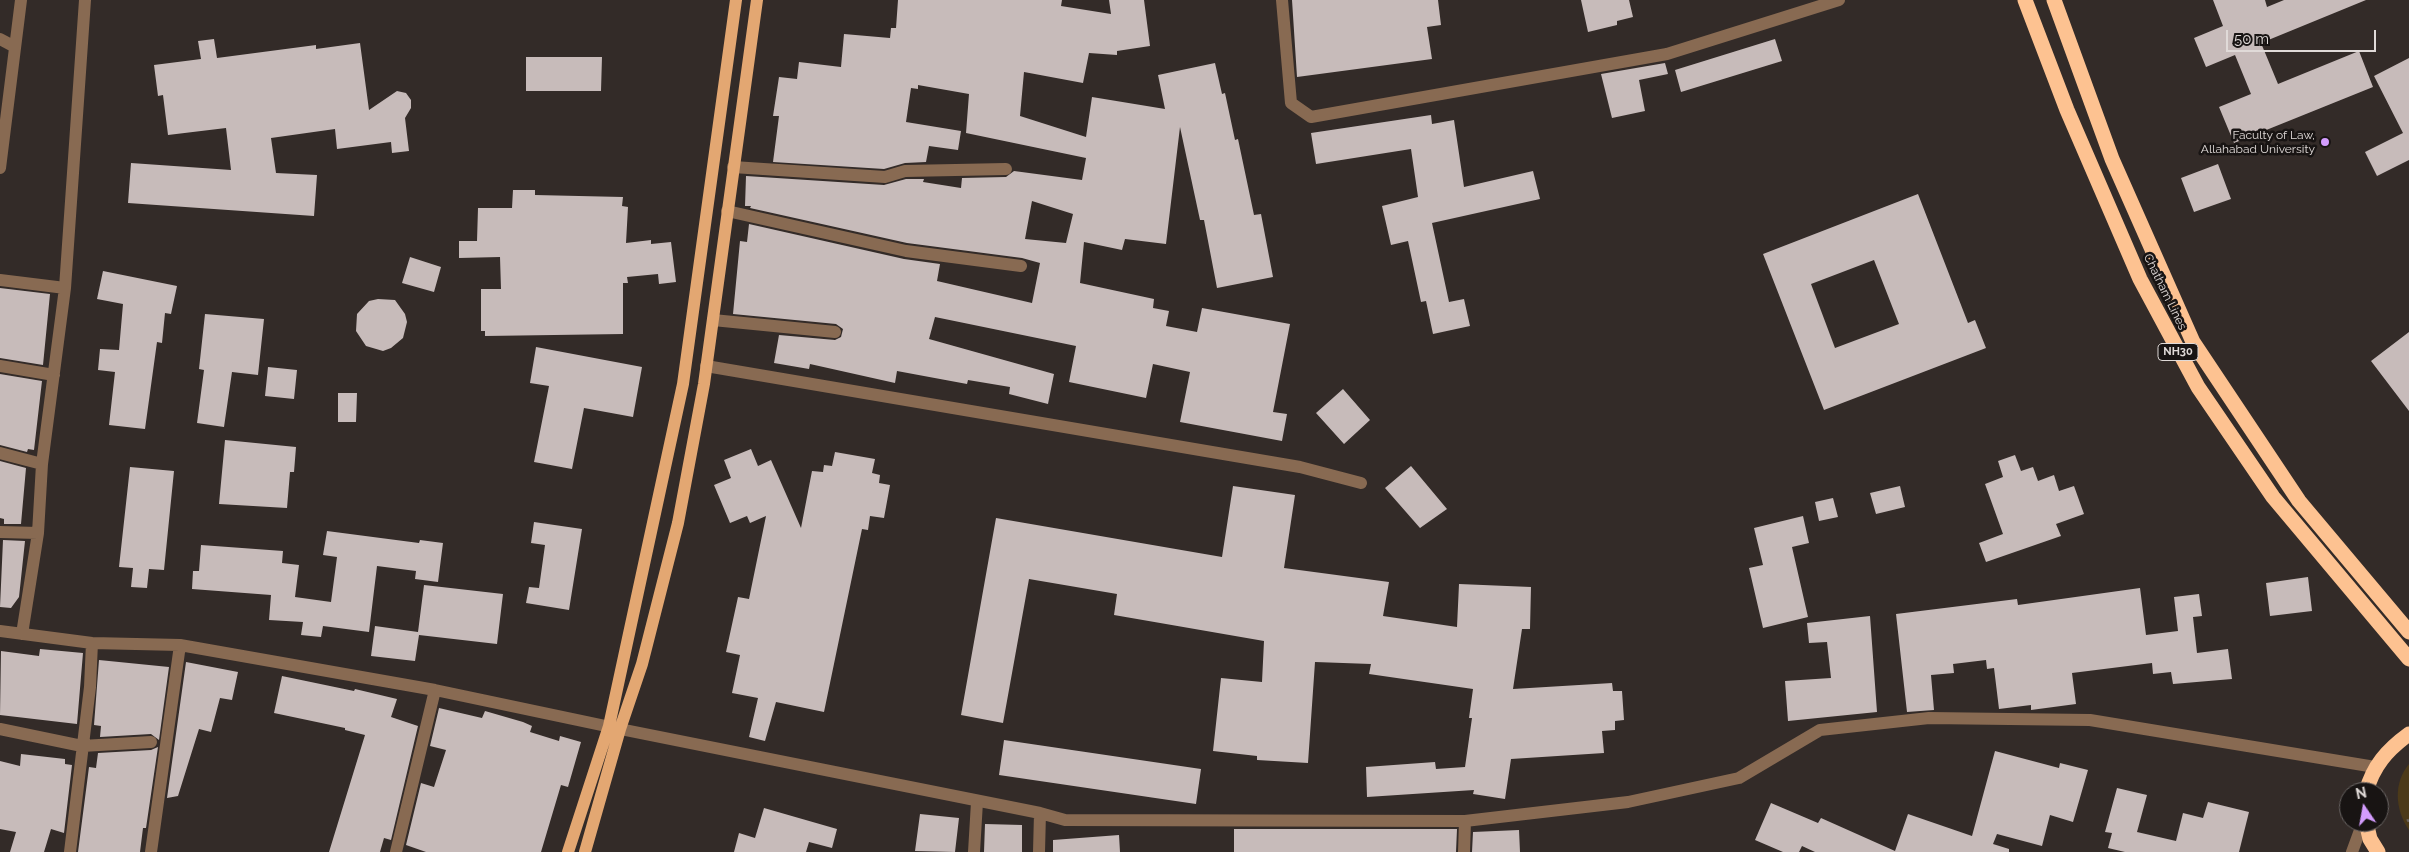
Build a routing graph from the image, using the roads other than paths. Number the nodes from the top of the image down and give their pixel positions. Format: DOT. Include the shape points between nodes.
graph roads {
  1 [pos="20,0"];
  2 [pos="85,0"];
  3 [pos="736,0"];
  4 [pos="757,0"];
  5 [pos="1282,0"];
  6 [pos="1839,0"];
  7 [pos="2025,0"];
  8 [pos="2054,0"];
  9 [pos="0,39"];
  10 [pos="15,47"];
  11 [pos="3,112"];
  12 [pos="733,166"];
  13 [pos="0,168"];
  14 [pos="1006,169"];
  15 [pos="727,211"];
  16 [pos="1021,266"];
  17 [pos="0,280"];
  18 [pos="65,288"];
  19 [pos="713,320"];
  20 [pos="835,332"];
  21 [pos="0,366"];
  22 [pos="706,366"];
  23 [pos="54,375"];
  24 [pos="0,453"];
  25 [pos="42,464"];
  26 [pos="1361,483"];
  27 [pos="0,532"];
  28 [pos="38,533"];
  29 [pos="0,631"];
  30 [pos="2409,632"];
  31 [pos="22,634"];
  32 [pos="92,643"];
  33 [pos="180,645"];
  34 [pos="2409,660"];
  35 [pos="435,690"];
  36 [pos="614,728"];
  37 [pos="0,729"];
  38 [pos="2409,734"];
  39 [pos="151,742"];
  40 [pos="82,746"];
  41 [pos="2375,767"];
  42 [pos="2370,782"];
  43 [pos="977,802"];
  44 [pos="1040,813"];
  45 [pos="1464,821"];
  46 [pos="2361,832"];
  47 [pos="2368,832"];
  48 [pos="70,852"];
  49 [pos="151,852"];
  50 [pos="396,852"];
  51 [pos="568,852"];
  52 [pos="585,852"];
  53 [pos="974,852"];
  54 [pos="1039,852"];
  55 [pos="1464,852"];
  56 [pos="2352,852"];
  57 [pos="2378,852"];
  1 -- 10 [label="street"];
  2 -- 18 [label="street"];
  3 -- 36 [label="main road" via="683,384"];
  4 -- 12 [label="main road"];
  5 -- 6 [label="street" via="1291,103 1311,117 1666,54"];
  7 -- 34 [label="highway, Chatham Lines / NH30" via="2067,110 2140,279 2198,387 2273,497"];
  8 -- 30 [label="highway, Chatham Lines / NH30" via="2112,159 2193,342 2299,501"];
  9 -- 10 [label="street"];
  10 -- 11 [label="street"];
  11 -- 13 [label="street"];
  12 -- 14 [label="street" via="885,177 905,171"];
  12 -- 15 [label="main road"];
  15 -- 16 [label="street" via="906,251"];
  15 -- 19 [label="main road"];
  17 -- 18 [label="street"];
  18 -- 23 [label="street"];
  19 -- 20 [label="street"];
  19 -- 22 [label="main road"];
  21 -- 23 [label="street"];
  22 -- 26 [label="street" via="1300,467"];
  22 -- 36 [label="main road" via="678,523 642,664"];
  23 -- 25 [label="street"];
  24 -- 25 [label="street"];
  25 -- 28 [label="street"];
  27 -- 28 [label="street"];
  28 -- 31 [label="street"];
  29 -- 31 [label="street"];
  31 -- 32 [label="street"];
  32 -- 33 [label="street"];
  32 -- 40 [label="street"];
  33 -- 35 [label="street"];
  33 -- 49 [label="street"];
  35 -- 36 [label="street"];
  35 -- 50 [label="street"];
  36 -- 43 [label="street"];
  36 -- 51 [label="main road"];
  36 -- 52 [label="main road"];
  37 -- 40 [label="street"];
  38 -- 41 [label="highway" via="2390,748"];
  39 -- 40 [label="street"];
  40 -- 48 [label="street"];
  41 -- 42 [label="highway"];
  41 -- 45 [label="street" via="2090,720 1928,718 1820,730 1739,778 1628,802"];
  43 -- 44 [label="street"];
  43 -- 53 [label="street"];
  44 -- 45 [label="street" via="1065,820"];
  44 -- 54 [label="street"];
  45 -- 55 [label="street"];
  46 -- 56 [label="street"];
  47 -- 57 [label="highway"];
}
